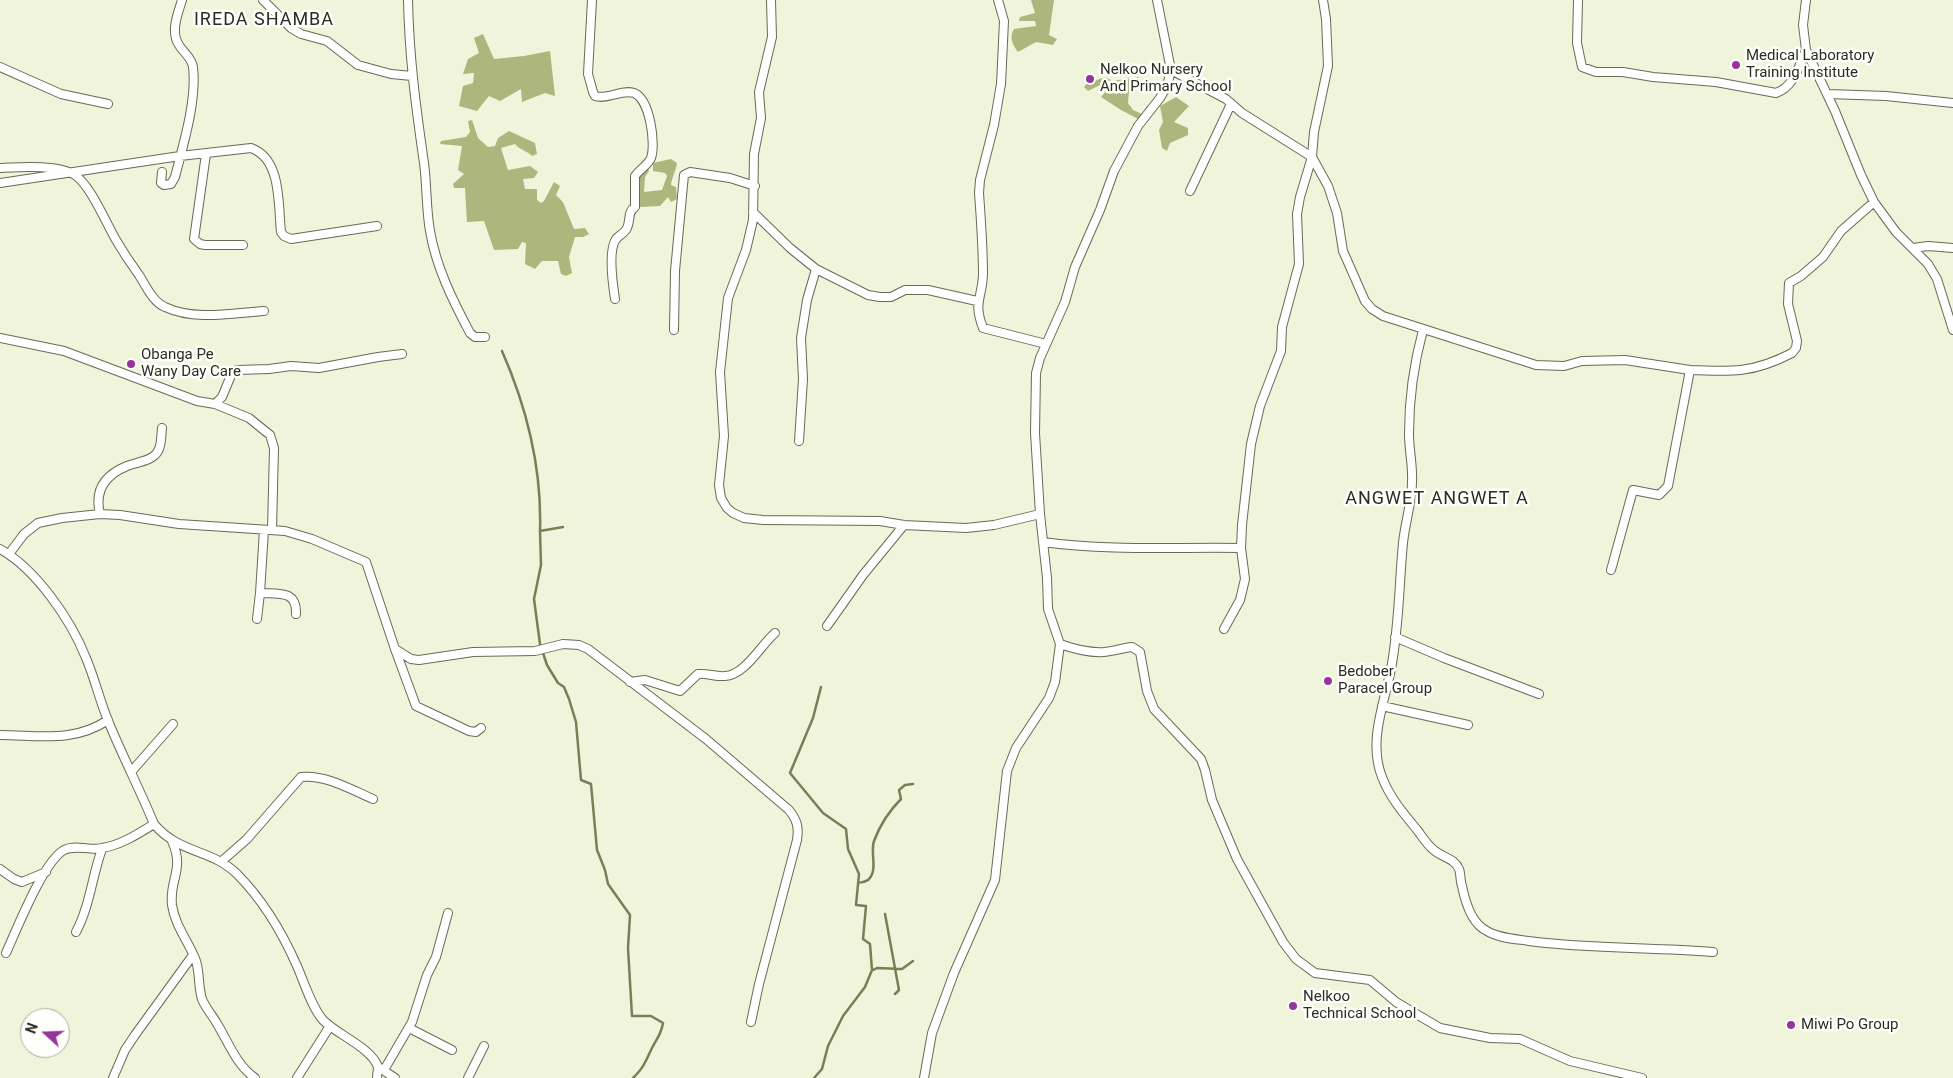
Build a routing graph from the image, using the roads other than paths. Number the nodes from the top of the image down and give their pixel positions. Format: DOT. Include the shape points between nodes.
graph roads {
  1 [pos="182,0"];
  2 [pos="263,0"];
  3 [pos="408,0"];
  4 [pos="592,0"];
  5 [pos="771,0"];
  6 [pos="998,0"];
  7 [pos="1157,0"];
  8 [pos="1323,0"];
  9 [pos="1578,0"];
  10 [pos="1806,0"];
  11 [pos="1806,50"];
  12 [pos="0,67"];
  13 [pos="1171,70"];
  14 [pos="412,76"];
  15 [pos="1828,94"];
  16 [pos="108,104"];
  17 [pos="1231,104"];
  18 [pos="1953,104"];
  19 [pos="206,154"];
  20 [pos="180,156"];
  21 [pos="1312,157"];
  22 [pos="0,168"];
  23 [pos="68,172"];
  24 [pos="162,172"];
  25 [pos="0,183"];
  26 [pos="755,186"];
  27 [pos="1190,191"];
  28 [pos="1874,202"];
  29 [pos="753,212"];
  30 [pos="377,226"];
  31 [pos="242,245"];
  32 [pos="1913,248"];
  33 [pos="1953,248"];
  34 [pos="816,269"];
  35 [pos="615,298"];
  36 [pos="977,301"];
  37 [pos="264,311"];
  38 [pos="674,330"];
  39 [pos="1424,330"];
  40 [pos="1953,330"];
  41 [pos="485,337"];
  42 [pos="0,338"];
  43 [pos="1046,344"];
  44 [pos="402,354"];
  45 [pos="1690,370"];
  46 [pos="215,404"];
  47 [pos="162,428"];
  48 [pos="799,441"];
  49 [pos="100,514"];
  50 [pos="1040,514"];
  51 [pos="904,525"];
  52 [pos="268,530"];
  53 [pos="1043,542"];
  54 [pos="1241,548"];
  55 [pos="0,549"];
  56 [pos="9,554"];
  57 [pos="1611,570"];
  58 [pos="260,593"];
  59 [pos="296,614"];
  60 [pos="256,619"];
  61 [pos="826,626"];
  62 [pos="1224,629"];
  63 [pos="775,633"];
  64 [pos="1395,637"];
  65 [pos="1060,644"];
  66 [pos="395,649"];
  67 [pos="630,682"];
  68 [pos="1539,694"];
  69 [pos="1382,706"];
  70 [pos="108,720"];
  71 [pos="173,724"];
  72 [pos="1468,725"];
  73 [pos="481,728"];
  74 [pos="0,734"];
  75 [pos="131,772"];
  76 [pos="374,799"];
  77 [pos="154,824"];
  78 [pos="172,842"];
  79 [pos="102,849"];
  80 [pos="222,861"];
  81 [pos="0,869"];
  82 [pos="46,872"];
  83 [pos="448,913"];
  84 [pos="76,932"];
  85 [pos="1713,952"];
  86 [pos="6,953"];
  87 [pos="193,955"];
  88 [pos="752,1022"];
  89 [pos="330,1026"];
  90 [pos="409,1028"];
  91 [pos="484,1046"];
  92 [pos="452,1050"];
  93 [pos="381,1069"];
  94 [pos="113,1078"];
  95 [pos="255,1078"];
  96 [pos="297,1078"];
  97 [pos="377,1078"];
  98 [pos="395,1078"];
  99 [pos="468,1078"];
  100 [pos="924,1078"];
  101 [pos="1642,1078"];
  1 -- 20 [label="street" via="175,34 192,63 193,74 189,121"];
  2 -- 14 [label="street" via="290,28 327,41 354,63"];
  3 -- 14 [label="street"];
  4 -- 35 [label="street" via="588,74 593,92 602,98 628,92 636,94 643,102 653,136 650,159 635,176 636,207 630,212 627,229 614,242"];
  5 -- 26 [label="street" via="772,37 759,92 761,118 754,154"];
  6 -- 36 [label="street" via="1004,21 1000,84 980,180 983,277"];
  7 -- 13 [label="street"];
  8 -- 21 [label="street" via="1328,66"];
  9 -- 11 [label="street" via="1577,43 1582,67 1596,72 1716,82 1776,93 1783,91 1798,71"];
  10 -- 11 [label="street" via="1803,25"];
  11 -- 15 [label="street"];
  12 -- 16 [label="street" via="61,94"];
  13 -- 17 [label="street"];
  13 -- 43 [label="street" via="1167,86 1138,126 1114,171"];
  14 -- 41 [label="street" via="432,240 445,282 470,333 475,337"];
  15 -- 18 [label="street" via="1886,96"];
  15 -- 28 [label="street"];
  17 -- 21 [label="street"];
  17 -- 27 [label="street"];
  19 -- 20 [label="street"];
  19 -- 30 [label="street" via="251,148 264,156 274,173 280,232 288,239"];
  19 -- 31 [label="street" via="194,239 205,245"];
  20 -- 23 [label="street"];
  20 -- 24 [label="street" via="174,182 161,183"];
  21 -- 39 [label="street" via="1328,186 1337,213 1343,251 1365,301 1383,316"];
  21 -- 54 [label="street" via="1297,214 1299,264 1282,327 1281,351 1260,406 1252,444 1244,494"];
  22 -- 23 [label="street" via="48,168"];
  23 -- 25 [label="street"];
  23 -- 37 [label="street" via="78,177 89,192 158,303 171,310 201,315"];
  26 -- 29 [label="street"];
  26 -- 38 [label="street" via="730,178 690,172 684,176 674,280"];
  28 -- 32 [label="street" via="1896,232"];
  28 -- 45 [label="street" via="1841,231 1823,257 1789,283 1788,304 1797,341 1792,352 1750,370"];
  29 -- 34 [label="street"];
  29 -- 51 [label="street" via="746,250 728,298 722,347 720,372 724,436 719,484 721,498 731,512 748,518 880,521"];
  32 -- 33 [label="street"];
  32 -- 40 [label="street" via="1937,278"];
  34 -- 36 [label="street" via="880,298 891,297 904,290 928,290"];
  34 -- 48 [label="street" via="801,338 803,379"];
  36 -- 43 [label="street" via="983,328"];
  39 -- 45 [label="street" via="1536,366 1625,360"];
  39 -- 64 [label="street" via="1412,393 1409,432 1412,484 1403,542"];
  42 -- 46 [label="street" via="64,351 197,401"];
  43 -- 50 [label="street" via="1036,373 1035,433"];
  44 -- 46 [label="street" via="319,368 291,366 237,370 231,374 222,397"];
  45 -- 57 [label="street" via="1668,486 1659,495 1633,490"];
  46 -- 52 [label="street" via="249,418 272,438 274,472"];
  47 -- 49 [label="street" via="157,453 106,479 97,498"];
  49 -- 52 [label="street"];
  49 -- 56 [label="street" via="38,523 24,534"];
  50 -- 51 [label="street" via="984,527"];
  50 -- 53 [label="street"];
  51 -- 61 [label="street" via="862,575"];
  52 -- 58 [label="street"];
  52 -- 66 [label="street" via="312,539 366,562"];
  53 -- 54 [label="street"];
  53 -- 65 [label="street" via="1048,609"];
  54 -- 62 [label="street" via="1245,579 1240,600"];
  55 -- 56 [label="street"];
  56 -- 70 [label="street" via="37,580 72,627"];
  58 -- 59 [label="street" via="291,597 297,605"];
  58 -- 60 [label="street"];
  63 -- 67 [label="street" via="733,675 698,674 680,691 645,680"];
  64 -- 68 [label="street"];
  64 -- 69 [label="street" via="1392,668"];
  65 -- 100 [label="street" via="1055,682 1049,698 1016,748 1007,771 995,880 954,973 932,1033"];
  65 -- 101 [label="street" via="1092,652 1132,647 1140,652 1147,691 1154,709 1201,759 1212,800 1237,859 1288,950 1307,968 1325,975 1370,980 1396,1002 1440,1028 1520,1040 1570,1061"];
  66 -- 67 [label="street" via="419,660 473,652 521,652 563,644 579,645 593,652"];
  66 -- 73 [label="street" via="416,706 469,731 476,732"];
  67 -- 88 [label="street" via="706,739 789,810 796,820 797,840 761,975"];
  69 -- 72 [label="street"];
  69 -- 85 [label="street" via="1378,727 1381,776 1404,815 1427,843 1435,852 1452,860 1459,870 1476,923 1488,933 1572,946"];
  70 -- 74 [label="street" via="96,728 69,736"];
  70 -- 75 [label="street"];
  71 -- 75 [label="street"];
  75 -- 77 [label="street"];
  76 -- 80 [label="street" via="329,781 301,777 247,839"];
  77 -- 78 [label="street"];
  77 -- 79 [label="street" via="133,837"];
  78 -- 80 [label="street"];
  78 -- 87 [label="street" via="178,862 172,905"];
  79 -- 82 [label="street" via="74,847 64,850"];
  79 -- 84 [label="street" via="86,910"];
  80 -- 89 [label="street" via="262,902 287,946 318,1014"];
  81 -- 82 [label="street" via="22,882"];
  82 -- 86 [label="street"];
  83 -- 90 [label="street" via="436,957"];
  87 -- 94 [label="street" via="125,1050"];
  87 -- 95 [label="street" via="202,1001 238,1060"];
  89 -- 93 [label="street" via="365,1051"];
  89 -- 96 [label="street"];
  90 -- 92 [label="street"];
  90 -- 93 [label="street"];
  91 -- 99 [label="street"];
  93 -- 97 [label="street"];
  93 -- 98 [label="street"];
}
